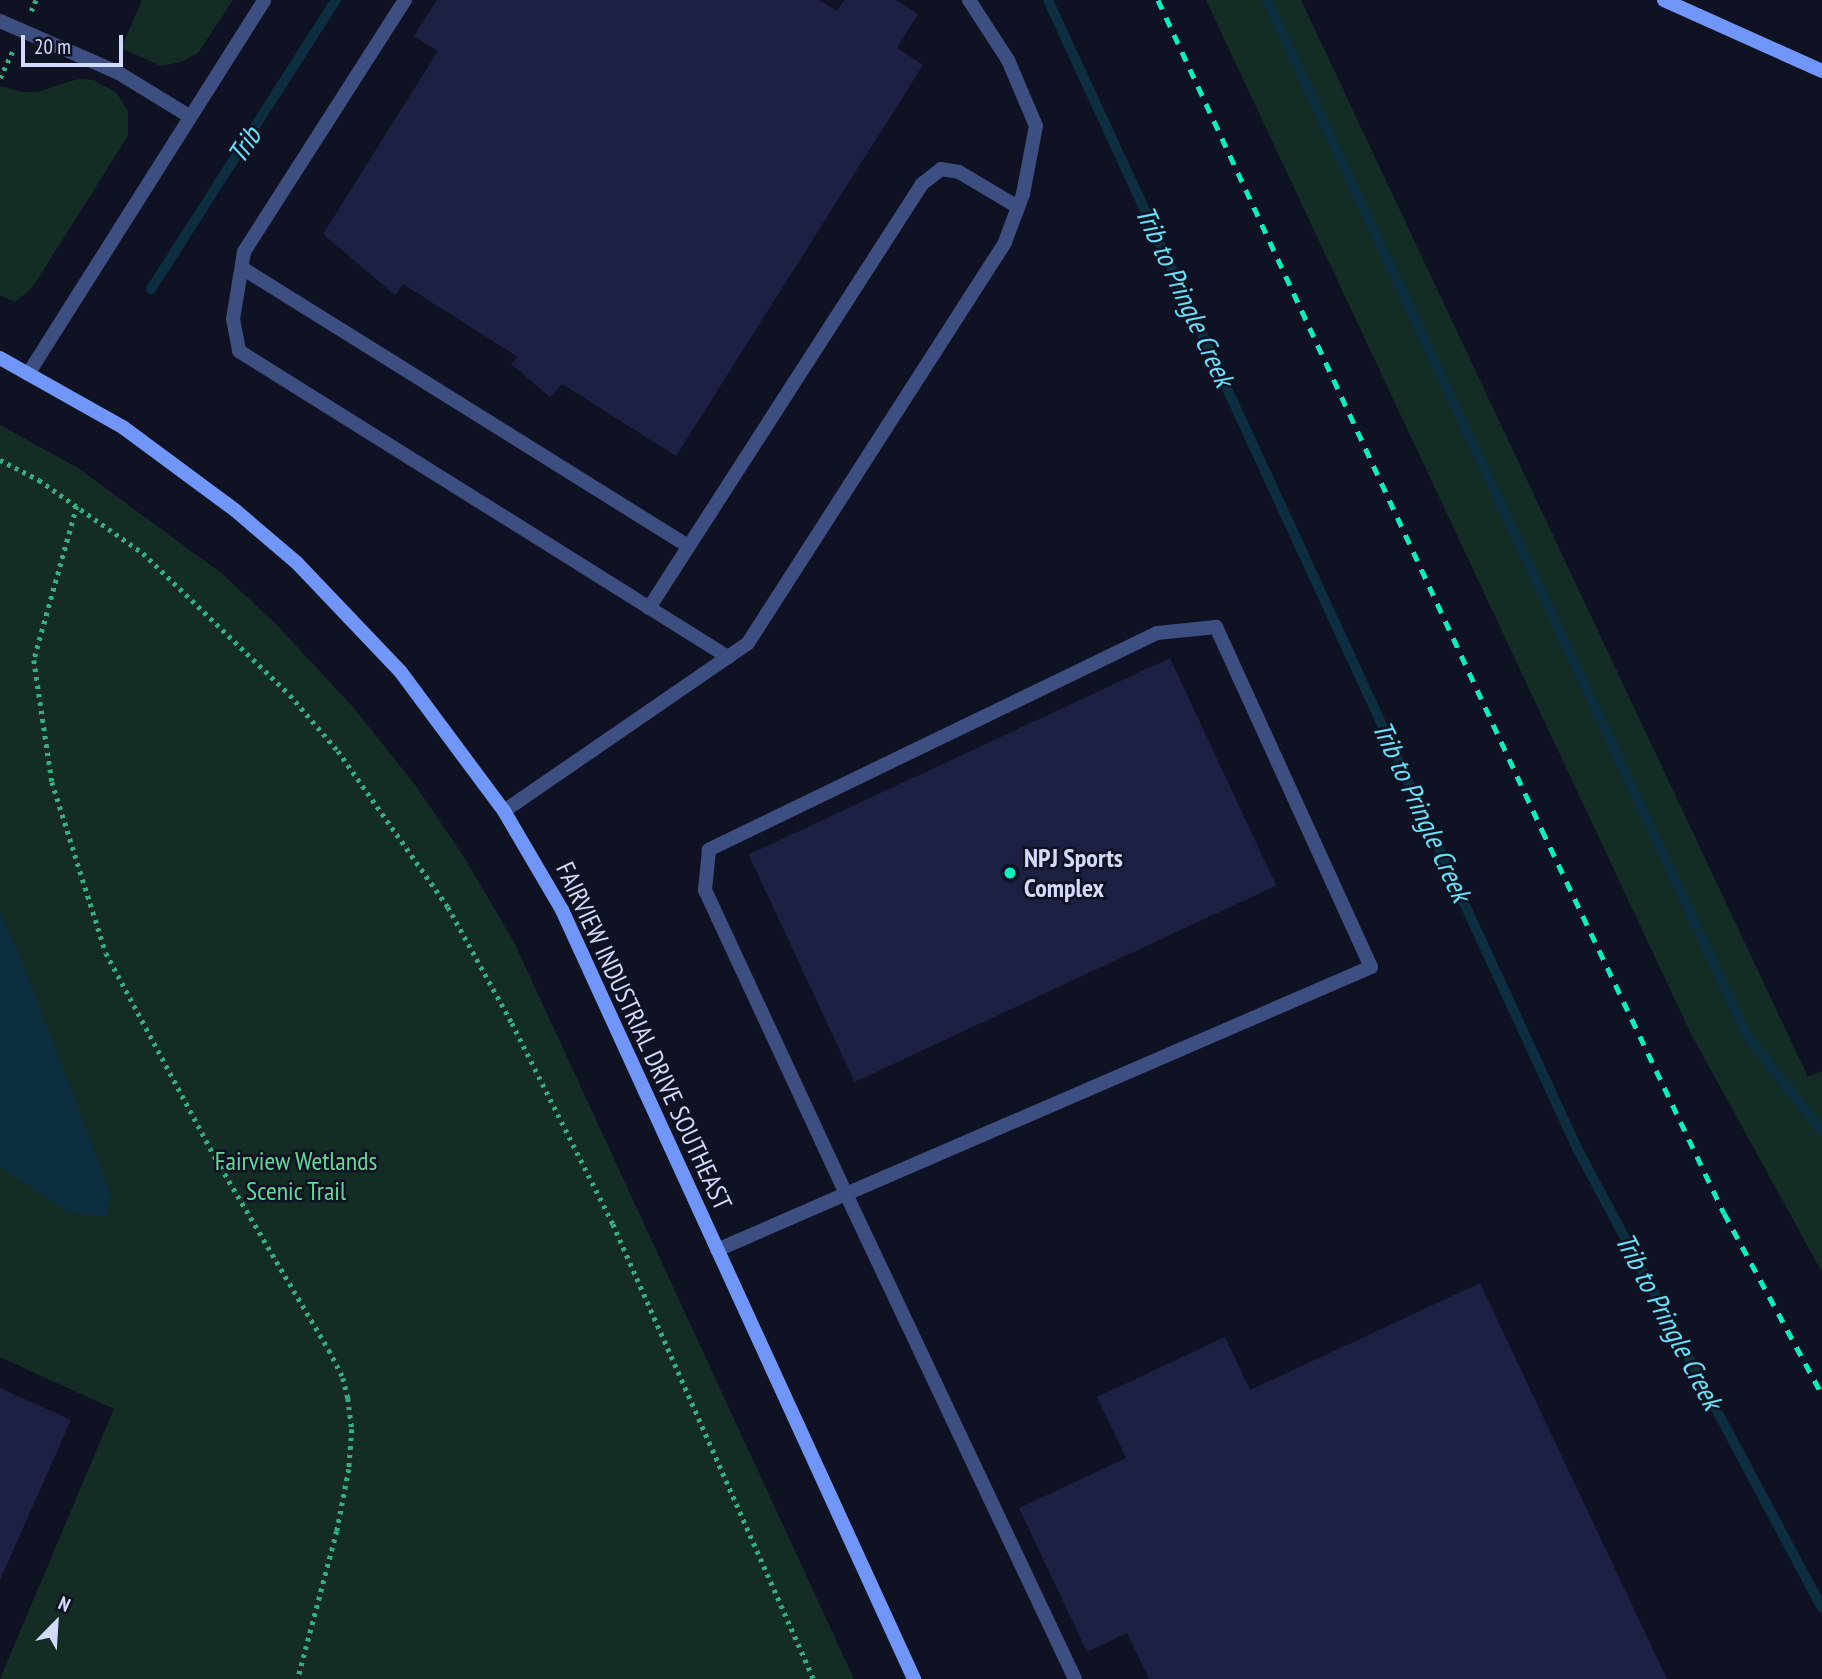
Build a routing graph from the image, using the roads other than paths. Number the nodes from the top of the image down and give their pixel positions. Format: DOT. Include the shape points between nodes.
graph roads {
  1 [pos="264,0"];
  2 [pos="405,0"];
  3 [pos="969,0"];
  4 [pos="1664,0"];
  5 [pos="0,21"];
  6 [pos="1822,71"];
  7 [pos="189,116"];
  8 [pos="1018,207"];
  9 [pos="242,268"];
  10 [pos="0,358"];
  11 [pos="28,374"];
  12 [pos="688,546"];
  13 [pos="649,608"];
  14 [pos="729,657"];
  15 [pos="504,811"];
  16 [pos="846,1194"];
  17 [pos="718,1250"];
  18 [pos="914,1679"];
  19 [pos="1074,1679"];
  1 -- 7 [label="lane"];
  2 -- 9 [label="lane" via="244,252"];
  3 -- 8 [label="lane" via="1008,60 1036,125"];
  4 -- 6 [label="main road"];
  5 -- 7 [label="lane" via="117,72"];
  7 -- 11 [label="lane"];
  8 -- 12 [label="lane" via="959,172 941,169 922,184"];
  8 -- 14 [label="lane" via="1005,242 748,643"];
  9 -- 12 [label="lane"];
  9 -- 13 [label="lane" via="233,319 239,351"];
  10 -- 11 [label="main road, FAIRVIEW INDUSTRIAL DRIVE SOUTHEAST"];
  11 -- 15 [label="main road, FAIRVIEW INDUSTRIAL DRIVE SOUTHEAST" via="124,428 297,563 400,671"];
  12 -- 13 [label="lane"];
  13 -- 14 [label="lane"];
  14 -- 15 [label="lane"];
  15 -- 17 [label="main road, FAIRVIEW INDUSTRIAL DRIVE SOUTHEAST" via="562,910"];
  16 -- 16 [label="lane" via="1371,967 1216,627 1157,633 709,850 705,890"];
  16 -- 17 [label="lane"];
  16 -- 19 [label="lane"];
  17 -- 18 [label="main road, FAIRVIEW INDUSTRIAL DRIVE SOUTHEAST"];
}
